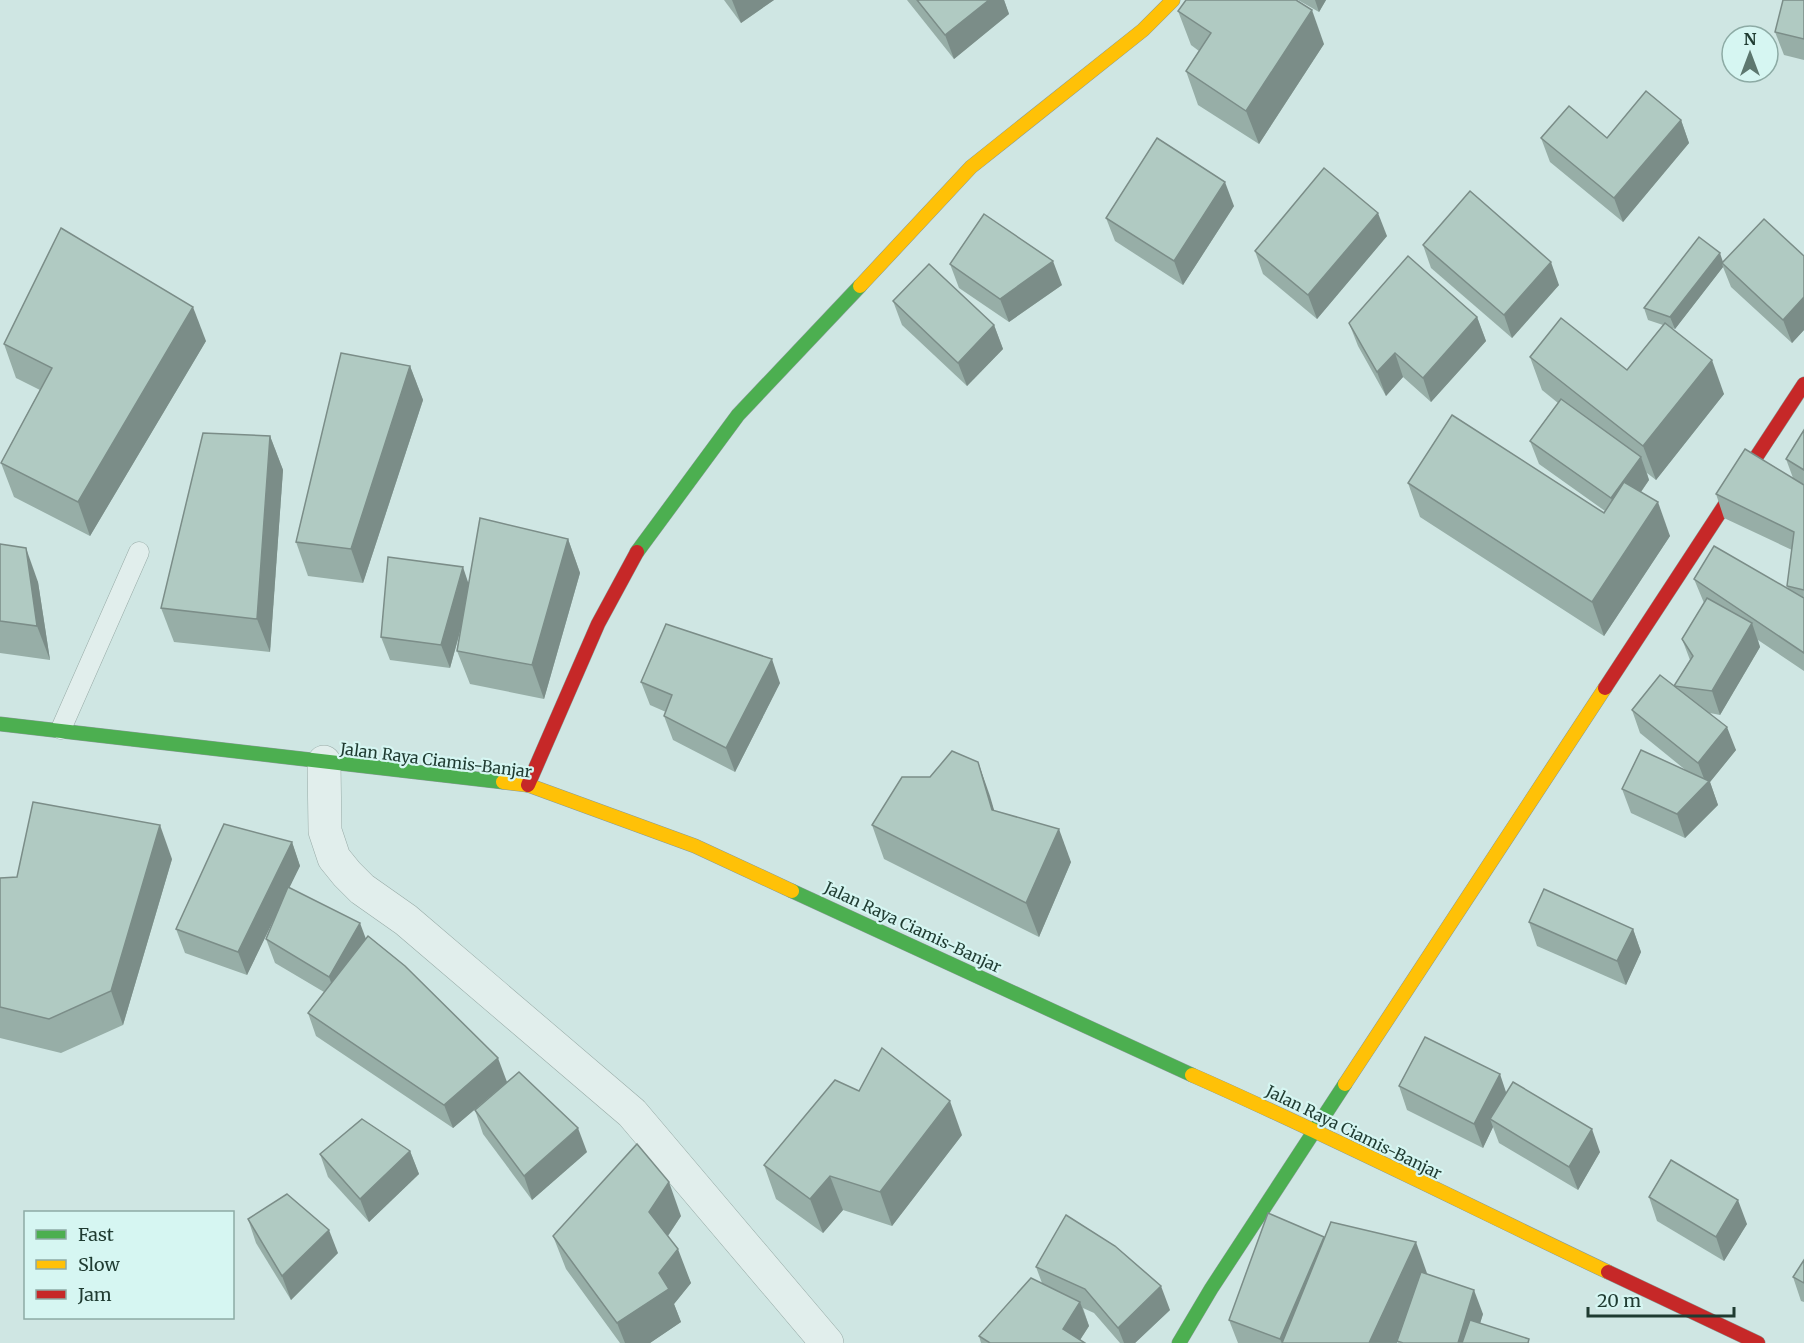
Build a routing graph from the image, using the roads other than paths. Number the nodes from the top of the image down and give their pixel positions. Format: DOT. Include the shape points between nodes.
graph roads {
  1 [pos="1173,0"];
  2 [pos="1804,384"];
  3 [pos="139,552"];
  4 [pos="0,724"];
  5 [pos="61,729"];
  6 [pos="324,762"];
  7 [pos="528,785"];
  8 [pos="1316,1129"];
  9 [pos="827,1343"];
  10 [pos="1179,1343"];
  11 [pos="1758,1343"];
  1 -- 7 [label="main road" via="1143,30 971,167 738,415 634,556 598,624"];
  2 -- 8 [label="main road"];
  3 -- 5 [label="lane"];
  4 -- 5 [label="main road, Jalan Raya Ciamis-Banjar"];
  5 -- 6 [label="main road, Jalan Raya Ciamis-Banjar"];
  6 -- 7 [label="main road, Jalan Raya Ciamis-Banjar"];
  6 -- 9 [label="street" via="325,831 334,858 346,874 406,920 632,1113"];
  7 -- 8 [label="main road, Jalan Raya Ciamis-Banjar" via="695,846 1150,1057"];
  8 -- 10 [label="main road"];
  8 -- 11 [label="main road, Jalan Raya Ciamis-Banjar" via="1396,1172"];
}
